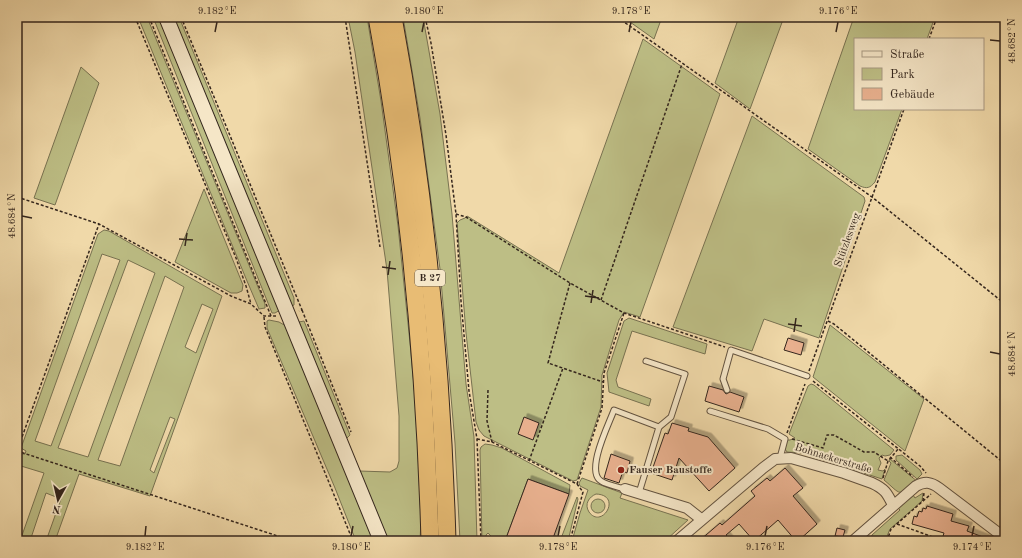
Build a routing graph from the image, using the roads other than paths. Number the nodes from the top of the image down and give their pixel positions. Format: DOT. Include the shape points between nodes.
graph roads {
  1 [pos="166,17"];
  2 [pos="377,17"];
  3 [pos="393,17"];
  4 [pos="646,361"];
  5 [pos="807,376"];
  6 [pos="727,390"];
  7 [pos="710,411"];
  8 [pos="659,427"];
  9 [pos="780,458"];
  10 [pos="625,489"];
  11 [pos="639,493"];
  12 [pos="893,505"];
  13 [pos="701,519"];
  14 [pos="1005,538"];
  15 [pos="855,540"];
  16 [pos="381,541"];
  17 [pos="430,541"];
  18 [pos="447,541"];
  19 [pos="677,541"];
  1 -- 16 [label="main road"];
  2 -- 17 [label="highway, B 27" via="399,152 415,291 425,414"];
  3 -- 18 [label="highway, B 27" via="413,138 431,281 441,408"];
  4 -- 8 [label="lane" via="685,374 671,417"];
  5 -- 6 [label="lane" via="731,350 723,379"];
  7 -- 9 [label="lane, Bohnackerstraße" via="768,430 785,439"];
  8 -- 10 [label="lane" via="614,410 599,450 595,471 601,481"];
  8 -- 11 [label="lane"];
  9 -- 12 [label="street, Bohnackerstraße" via="798,459 878,486 887,493"];
  9 -- 13 [label="street, Bohnackerstraße" via="763,468"];
  10 -- 11 [label="street"];
  11 -- 13 [label="street" via="687,508"];
  12 -- 14 [label="street" via="916,486 926,482 939,488"];
  12 -- 15 [label="street"];
  13 -- 19 [label="street, Bohnackerstraße"];
}
